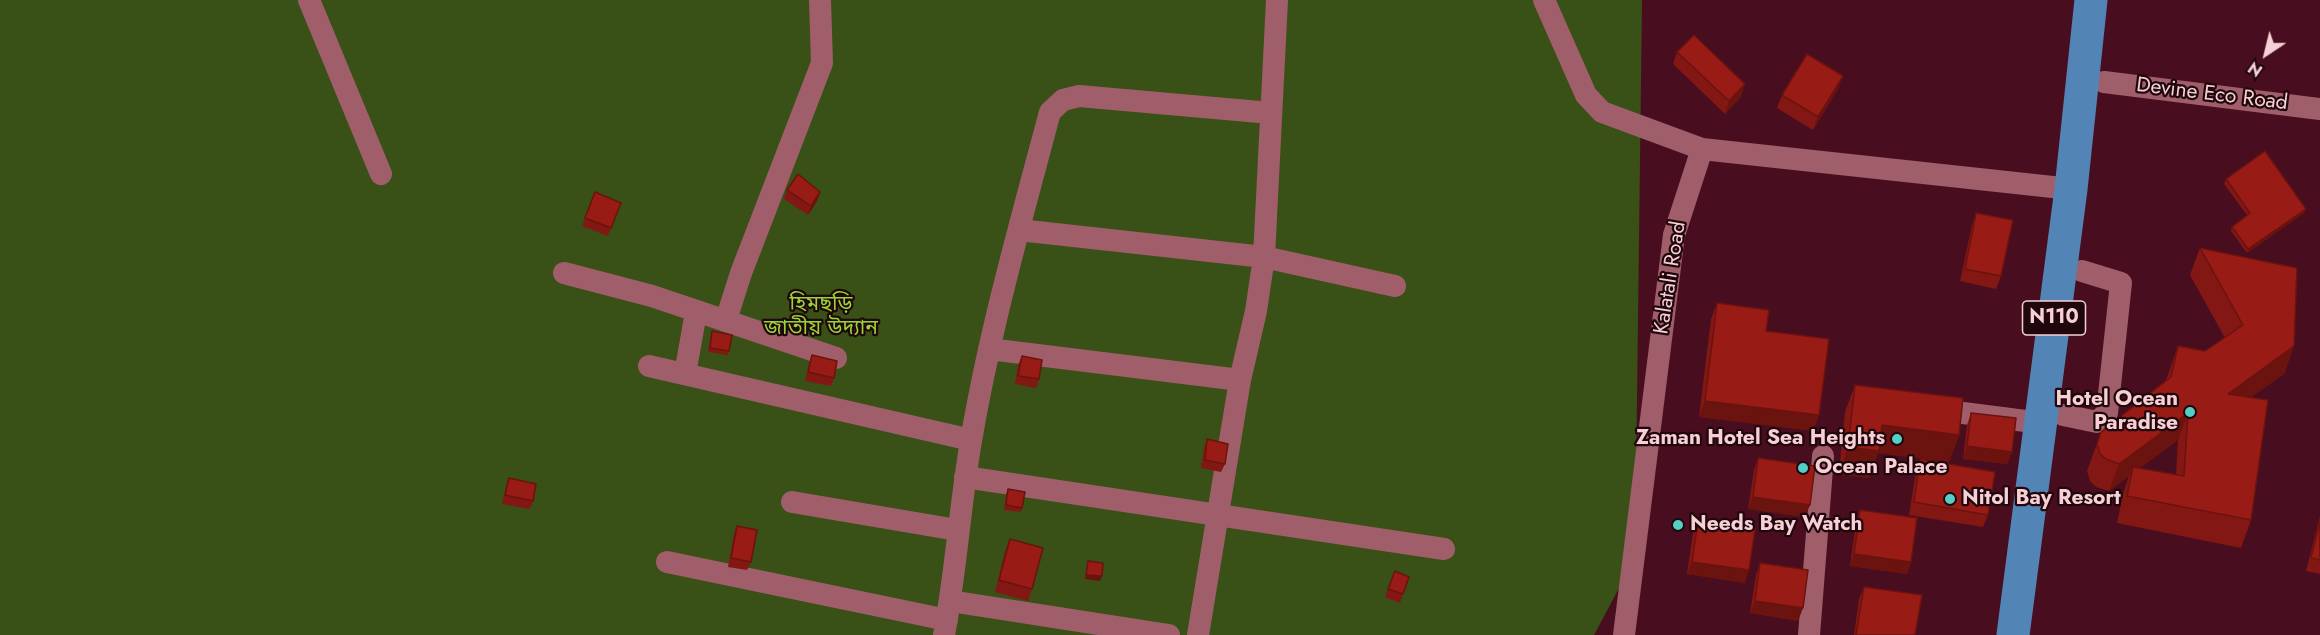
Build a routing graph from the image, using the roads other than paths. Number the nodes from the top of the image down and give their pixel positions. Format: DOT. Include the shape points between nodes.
graph roads {
  1 [pos="309,0"];
  2 [pos="820,0"];
  3 [pos="1277,0"];
  4 [pos="1544,0"];
  5 [pos="2091,0"];
  6 [pos="2113,0"];
  7 [pos="2104,82"];
  8 [pos="2320,109"];
  9 [pos="1271,113"];
  10 [pos="1702,149"];
  11 [pos="381,174"];
  12 [pos="2071,189"];
  13 [pos="1019,230"];
  14 [pos="1264,257"];
  15 [pos="2082,271"];
  16 [pos="564,273"];
  17 [pos="1395,285"];
  18 [pos="696,312"];
  19 [pos="726,320"];
  20 [pos="988,349"];
  21 [pos="836,358"];
  22 [pos="649,366"];
  23 [pos="685,374"];
  24 [pos="1240,380"];
  25 [pos="1915,407"];
  26 [pos="2052,419"];
  27 [pos="971,440"];
  28 [pos="1823,456"];
  29 [pos="965,477"];
  30 [pos="792,502"];
  31 [pos="1217,514"];
  32 [pos="957,530"];
  33 [pos="1444,549"];
  34 [pos="667,562"];
  35 [pos="947,619"];
  36 [pos="1169,635"];
  37 [pos="1198,635"];
  38 [pos="1624,635"];
  39 [pos="1809,635"];
  40 [pos="2013,635"];
  41 [pos="2036,635"];
  1 -- 11 [label="street"];
  2 -- 19 [label="street" via="822,63"];
  3 -- 9 [label="street"];
  4 -- 10 [label="street" via="1586,95 1602,112"];
  5 -- 12 [label="highway, N110"];
  6 -- 7 [label="highway, N110"];
  7 -- 8 [label="street, Devine Eco Road"];
  7 -- 15 [label="highway, N110"];
  9 -- 13 [label="street" via="1079,96 1063,100 1050,112"];
  9 -- 14 [label="street"];
  10 -- 12 [label="street"];
  10 -- 38 [label="street, Kalatali Road" via="1674,235"];
  12 -- 26 [label="highway, N110"];
  13 -- 14 [label="street"];
  13 -- 20 [label="street"];
  14 -- 17 [label="street"];
  14 -- 24 [label="street"];
  15 -- 26 [label="highway, N110"];
  15 -- 26 [label="street" via="2121,283 2107,413 2097,422"];
  16 -- 18 [label="street"];
  18 -- 19 [label="street"];
  18 -- 23 [label="street"];
  19 -- 21 [label="street"];
  20 -- 24 [label="street"];
  20 -- 27 [label="street"];
  22 -- 23 [label="street"];
  23 -- 27 [label="street"];
  24 -- 31 [label="street"];
  25 -- 26 [label="street"];
  26 -- 40 [label="highway, N110"];
  26 -- 41 [label="highway, N110"];
  27 -- 29 [label="street"];
  28 -- 39 [label="street"];
  29 -- 31 [label="street"];
  29 -- 32 [label="street"];
  30 -- 32 [label="street"];
  31 -- 33 [label="street"];
  31 -- 37 [label="street"];
  32 -- 35 [label="street"];
  34 -- 35 [label="street"];
  35 -- 36 [label="street"];
}
